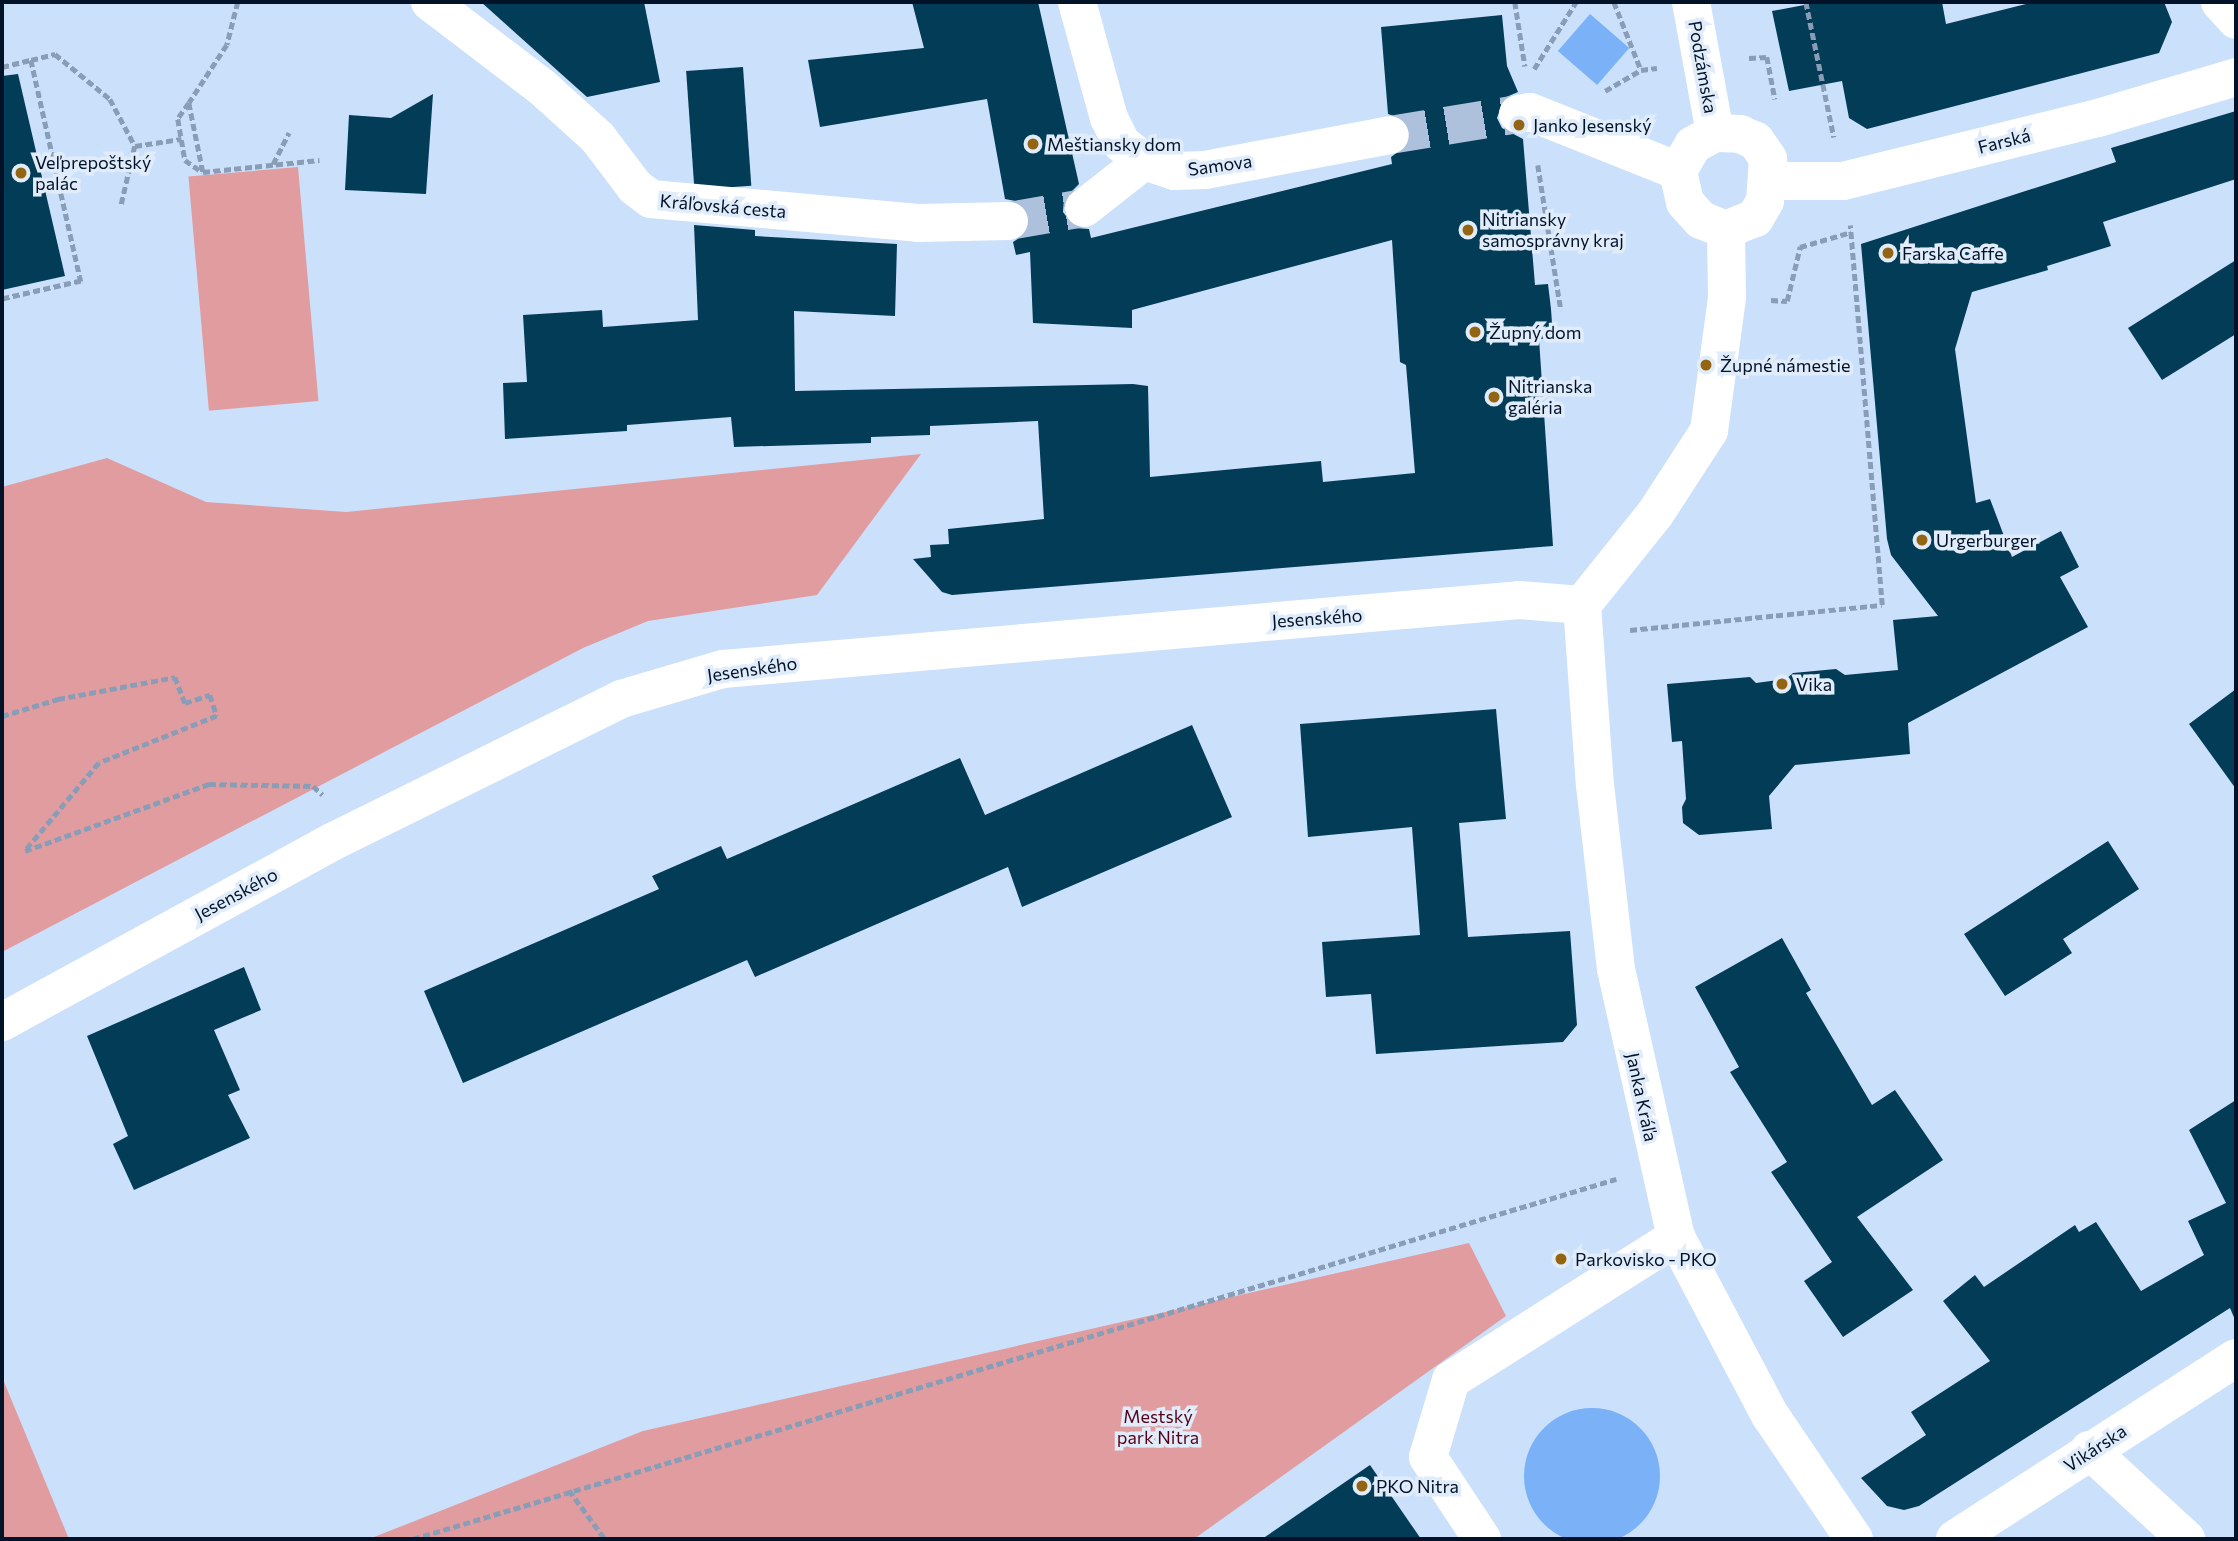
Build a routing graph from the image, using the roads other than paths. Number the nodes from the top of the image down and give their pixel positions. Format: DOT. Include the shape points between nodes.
graph roads {
  1 [pos="430,2"];
  2 [pos="1077,2"];
  3 [pos="1691,2"];
  4 [pos="2220,2"];
  5 [pos="2236,20"];
  6 [pos="2236,77"];
  7 [pos="1523,97"];
  8 [pos="1714,133"];
  9 [pos="1390,135"];
  10 [pos="1144,161"];
  11 [pos="1678,172"];
  12 [pos="1768,181"];
  13 [pos="1084,208"];
  14 [pos="1009,221"];
  15 [pos="1726,230"];
  16 [pos="1582,605"];
  17 [pos="2,1022"];
  18 [pos="1676,1237"];
  19 [pos="2236,1358"];
  20 [pos="2090,1450"];
  21 [pos="1847,1537"];
  22 [pos="1482,1539"];
  23 [pos="1955,1539"];
  24 [pos="2186,1539"];
  1 -- 14 [label="street, Kráľovská cesta" via="544,89 598,138 635,187 651,199 918,223"];
  2 -- 10 [label="street, Samova" via="1109,118 1121,143"];
  3 -- 8 [label="street, Podzámska"];
  4 -- 5 [label="street"];
  6 -- 12 [label="street, Farská" via="2098,118 1843,181"];
  7 -- 11 [label="street" via="1530,112"];
  8 -- 11 [label="street" via="1693,145"];
  8 -- 12 [label="street" via="1740,134 1756,141 1768,159"];
  9 -- 10 [label="street, Samova" via="1205,170 1174,171"];
  10 -- 13 [label="street"];
  11 -- 15 [label="street" via="1685,202 1701,220"];
  12 -- 15 [label="street" via="1765,201 1755,218"];
  15 -- 16 [label="street" via="1727,297 1709,431 1655,514"];
  16 -- 17 [label="street, Jesenského" via="1519,600 723,669 621,699 334,841"];
  16 -- 18 [label="street, Janka Kráľa" via="1595,785 1616,969"];
  18 -- 21 [label="street, Janka Kráľa" via="1770,1415"];
  18 -- 22 [label="street" via="1451,1380 1428,1457"];
  19 -- 20 [label="street, Vikárska"];
  20 -- 23 [label="street, Vikárska"];
  20 -- 24 [label="street"];
}
